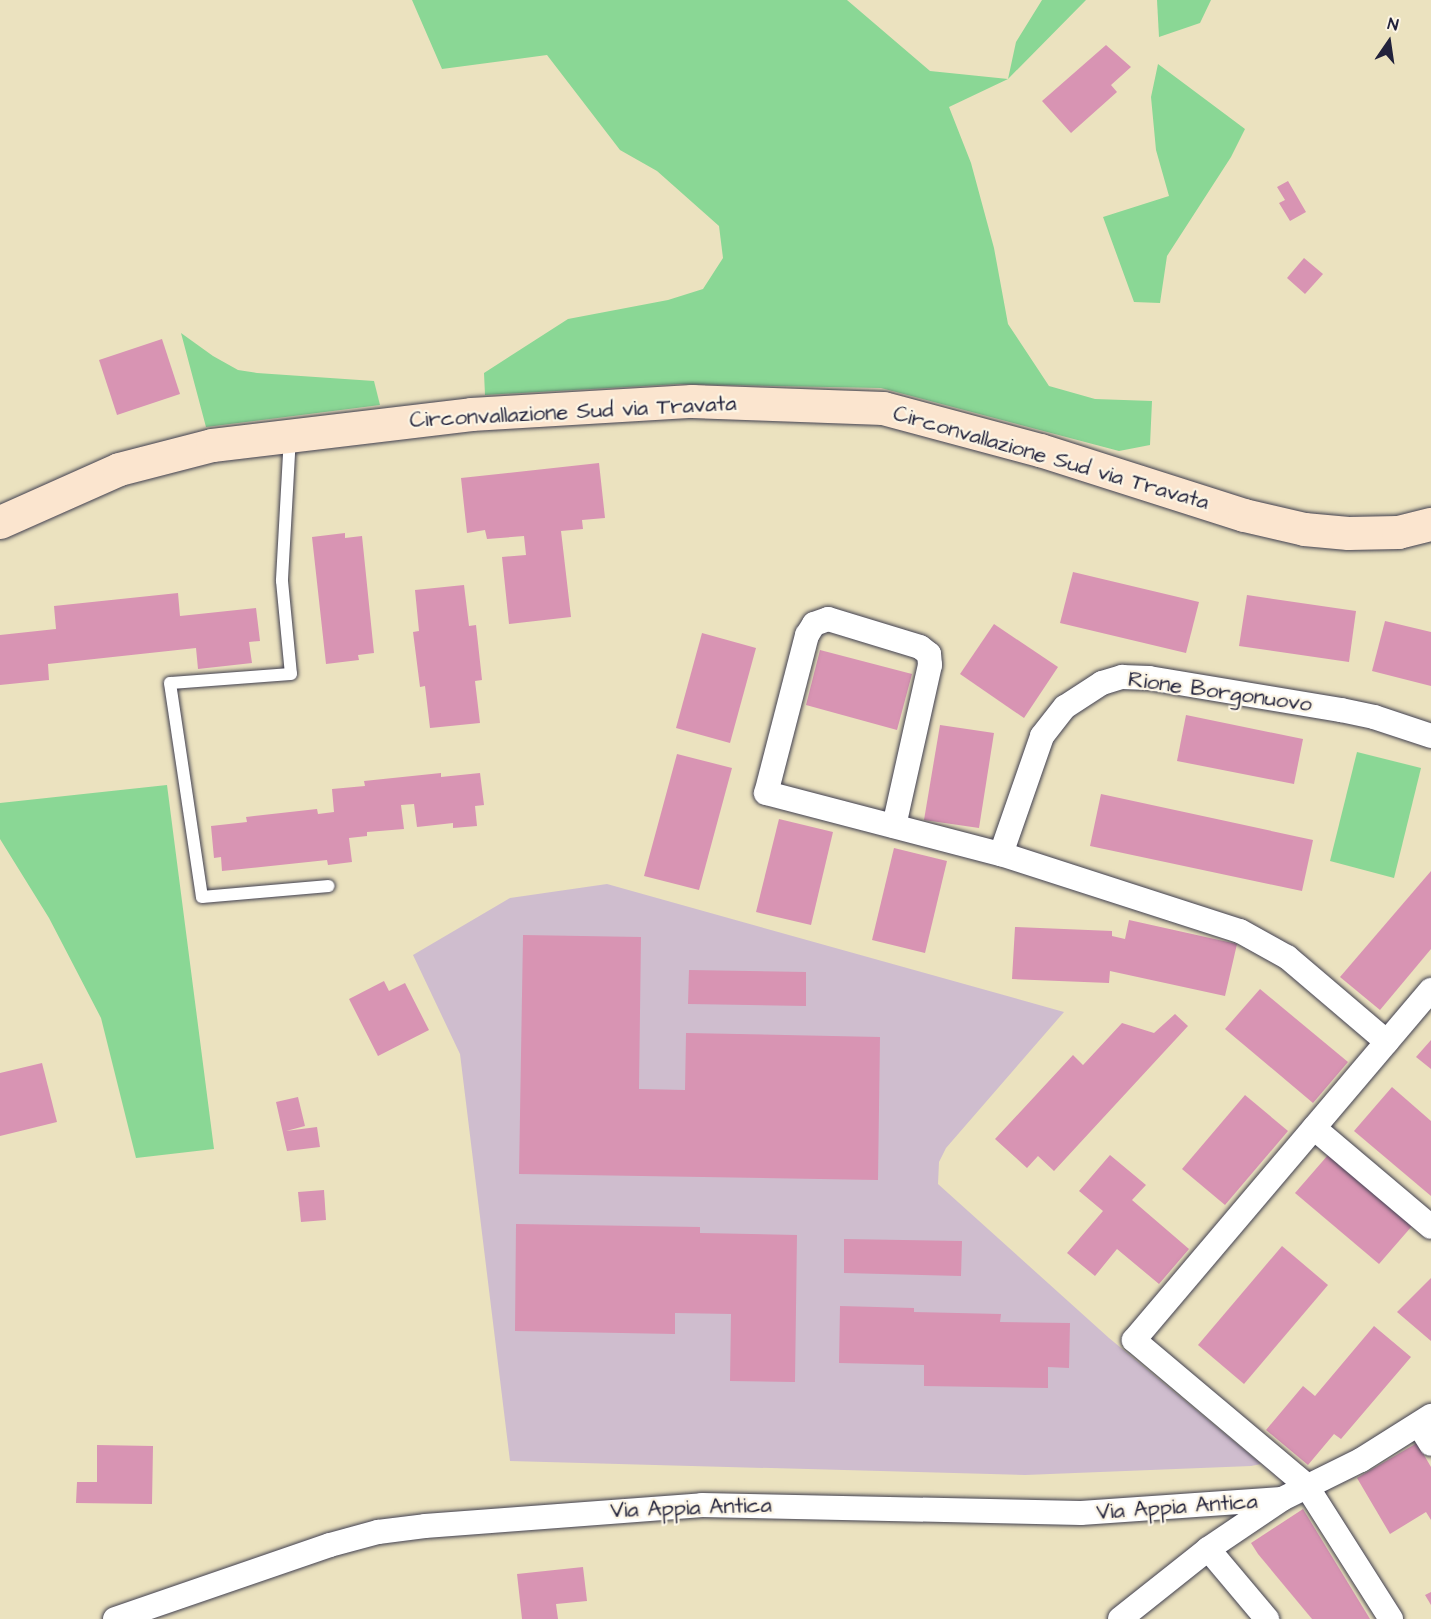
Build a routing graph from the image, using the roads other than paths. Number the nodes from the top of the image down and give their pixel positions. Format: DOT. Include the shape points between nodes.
graph roads {
  1 [pos="291,435"];
  2 [pos="0,522"];
  3 [pos="1431,524"];
  4 [pos="1431,736"];
  5 [pos="894,826"];
  6 [pos="1001,854"];
  7 [pos="329,886"];
  8 [pos="1431,990"];
  9 [pos="1387,1042"];
  10 [pos="1314,1128"];
  11 [pos="1431,1227"];
  12 [pos="1427,1428"];
  13 [pos="1306,1485"];
  14 [pos="1281,1499"];
  15 [pos="1208,1549"];
  16 [pos="115,1619"];
  17 [pos="1120,1619"];
  18 [pos="1267,1619"];
  19 [pos="1391,1619"];
  1 -- 2 [label="street, Circonvallazione Sud via Travata" via="212,445 119,470"];
  1 -- 3 [label="street, Circonvallazione Sud via Travata" via="471,414 693,402 883,408 1040,450 1244,515 1304,529 1398,532"];
  1 -- 7 [label="lane" via="282,581 291,674 170,683 202,897"];
  4 -- 6 [label="street, Rione Borgonuovo" via="1341,710 1149,678 1122,677 1102,683 1065,707 1042,736"];
  5 -- 5 [label="street" via="766,793 807,635 814,624 828,619 920,647 929,654 930,665"];
  5 -- 6 [label="street"];
  6 -- 9 [label="street" via="1240,932 1287,957"];
  8 -- 9 [label="street"];
  9 -- 10 [label="street"];
  10 -- 11 [label="street"];
  10 -- 13 [label="street" via="1134,1340"];
  12 -- 13 [label="street"];
  13 -- 14 [label="street"];
  13 -- 19 [label="street"];
  14 -- 15 [label="street"];
  14 -- 16 [label="street, Via Appia Antica" via="1081,1513 702,1505 425,1526 330,1545"];
  15 -- 17 [label="street"];
  15 -- 18 [label="street"];
}
